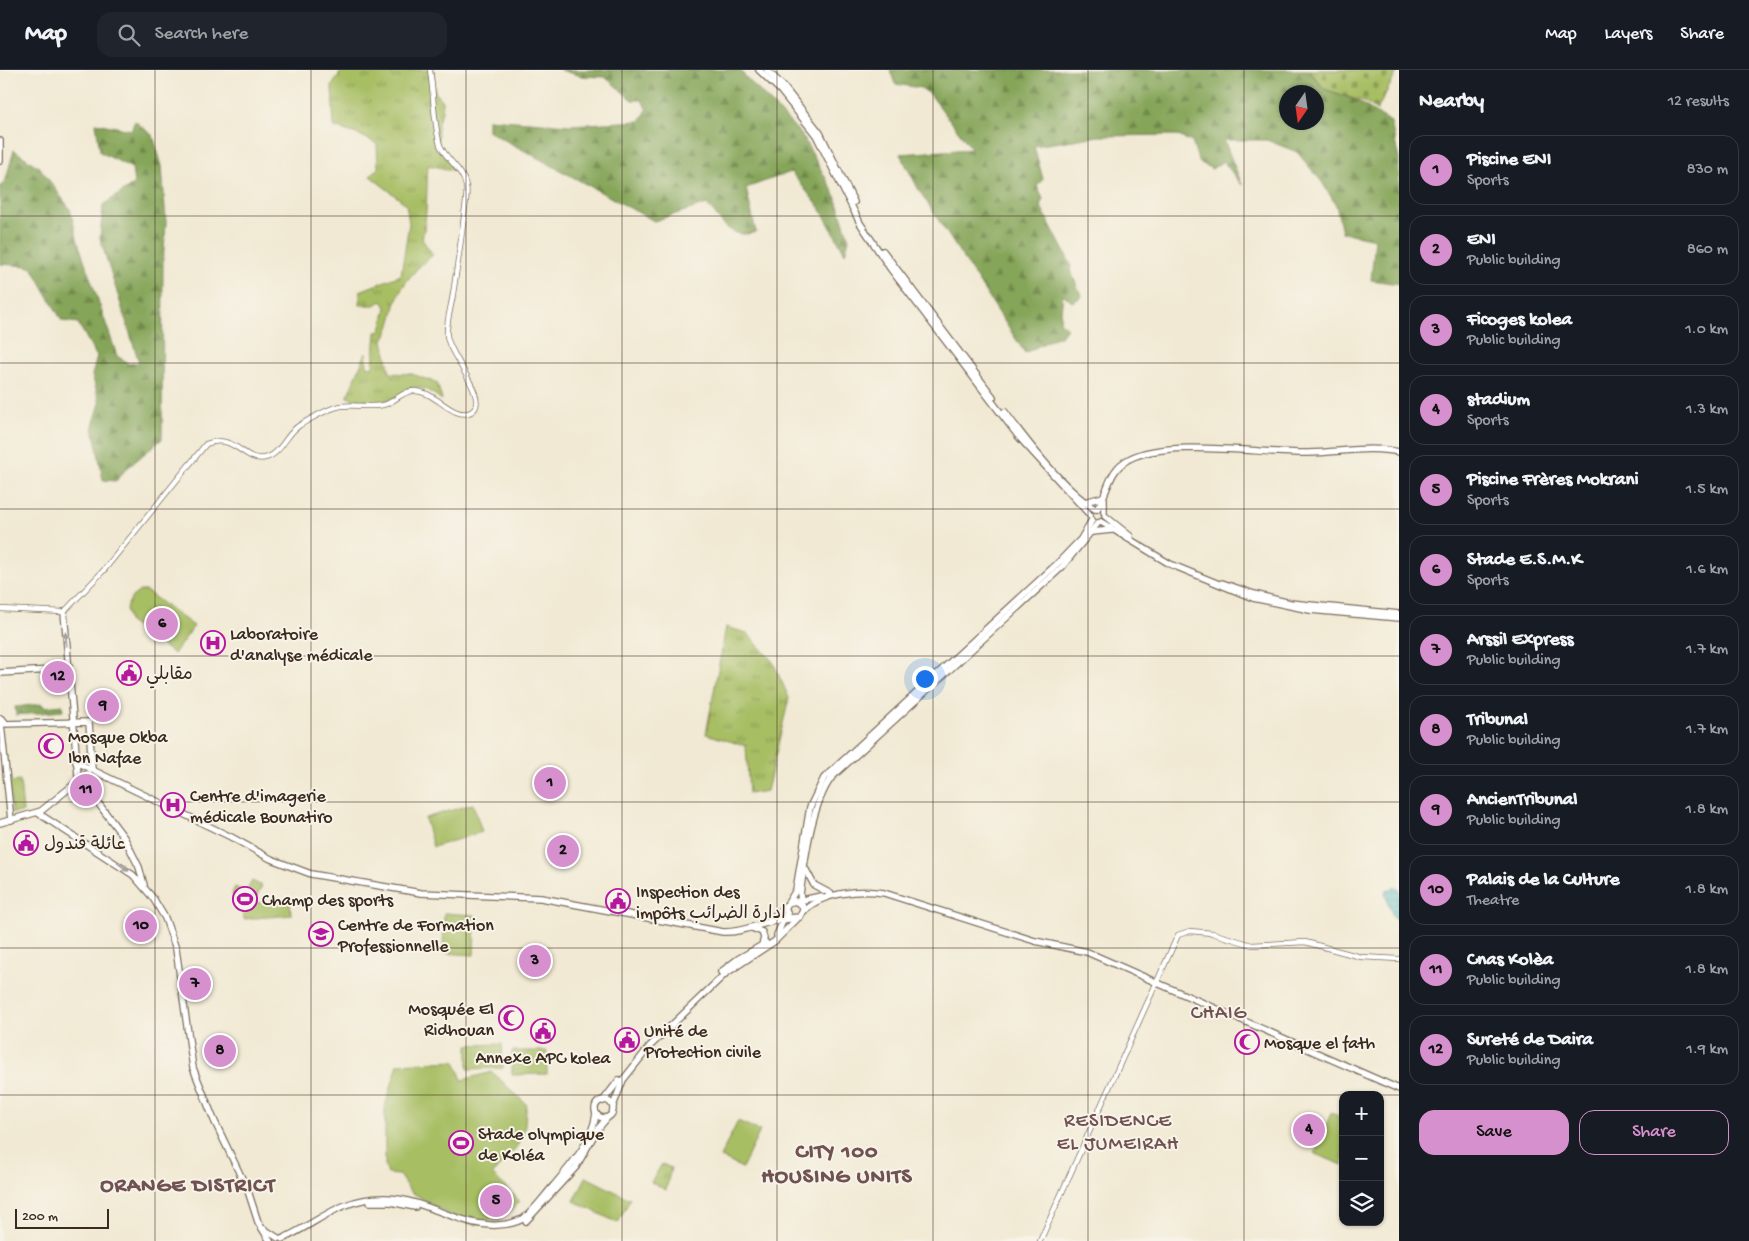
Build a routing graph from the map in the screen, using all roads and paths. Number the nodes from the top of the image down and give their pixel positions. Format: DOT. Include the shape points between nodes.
graph roads {
  1 [pos="430,70"];
  2 [pos="759,70"];
  3 [pos="767,70"];
  4 [pos="0,142"];
  5 [pos="0,162"];
  6 [pos="1399,452"];
  7 [pos="1104,496"];
  8 [pos="1085,502"];
  9 [pos="1096,509"];
  10 [pos="1105,514"];
  11 [pos="1095,520"];
  12 [pos="1113,530"];
  13 [pos="1092,532"];
  14 [pos="0,609"];
  15 [pos="64,612"];
  16 [pos="1399,614"];
  17 [pos="1399,618"];
  18 [pos="69,669"];
  19 [pos="0,673"];
  20 [pos="1,720"];
  21 [pos="72,721"];
  22 [pos="76,762"];
  23 [pos="92,770"];
  24 [pos="80,779"];
  25 [pos="38,813"];
  26 [pos="10,820"];
  27 [pos="0,823"];
  28 [pos="805,867"];
  29 [pos="144,887"];
  30 [pos="832,894"];
  31 [pos="787,904"];
  32 [pos="800,905"];
  33 [pos="785,916"];
  34 [pos="795,919"];
  35 [pos="767,922"];
  36 [pos="752,928"];
  37 [pos="1051,944"];
  38 [pos="762,946"];
  39 [pos="1399,959"];
  40 [pos="1157,983"];
  41 [pos="1399,1089"];
  42 [pos="603,1100"];
  43 [pos="613,1106"];
  44 [pos="596,1114"];
  45 [pos="607,1118"];
  46 [pos="444,1221"];
  47 [pos="503,1232"];
  48 [pos="279,1240"];
  49 [pos="1040,1241"];
  1 -- 15 [label="street" via="440,144 462,174 466,185 462,238 446,334 453,354 475,393 475,409 459,414 426,393 412,391 386,404 332,409 298,425 266,458 220,440 206,444 104,570"];
  2 -- 11 [label="main road" via="780,90 816,135 860,223 890,268 1019,438"];
  3 -- 8 [label="main road" via="820,133 876,242 1018,429"];
  4 -- 5 [label="main road"];
  6 -- 7 [label="main road" via="1372,448 1309,453 1219,448 1158,451 1138,455 1122,464 1110,478"];
  7 -- 8 [label="main road"];
  7 -- 9 [label="main road"];
  7 -- 10 [label="main road"];
  8 -- 9 [label="main road"];
  9 -- 10 [label="main road"];
  9 -- 11 [label="main road"];
  10 -- 11 [label="main road"];
  10 -- 16 [label="main road" via="1126,533 1171,561 1243,591 1299,604"];
  11 -- 12 [label="main road"];
  11 -- 13 [label="main road"];
  11 -- 31 [label="main road" via="1058,563 824,778 812,800 796,890"];
  12 -- 13 [label="main road"];
  12 -- 17 [label="main road" via="1170,564 1253,598 1310,610"];
  13 -- 28 [label="main road" via="1062,567 835,773 817,804"];
  14 -- 15 [label="street"];
  18 -- 15 [label="main road, one-way"];
  18 -- 19 [label="main road"];
  18 -- 21 [label="main road"];
  20 -- 21 [label="main road"];
  20 -- 26 [label="main road"];
  21 -- 22 [label="main road"];
  21 -- 23 [label="main road" via="89,722"];
  22 -- 23 [label="main road"];
  22 -- 24 [label="main road"];
  23 -- 24 [label="main road"];
  23 -- 36 [label="main road" via="276,861 311,874 421,893 540,898 716,931"];
  24 -- 25 [label="main road"];
  24 -- 29 [label="main road" via="125,839 139,867"];
  25 -- 26 [label="main road"];
  25 -- 29 [label="main road, one-way" via="115,861"];
  26 -- 27 [label="main road"];
  28 -- 30 [label="main road" via="814,885"];
  28 -- 32 [label="main road"];
  29 -- 48 [label="main road" via="165,918 176,949 190,1056 198,1085 242,1178 260,1226"];
  30 -- 32 [label="main road"];
  30 -- 37 [label="main road" via="887,890"];
  31 -- 32 [label="main road"];
  31 -- 33 [label="main road"];
  31 -- 35 [label="main road"];
  32 -- 34 [label="main road"];
  32 -- 37 [label="main road" via="832,896 884,893"];
  33 -- 34 [label="main road"];
  33 -- 35 [label="main road"];
  33 -- 38 [label="main road" via="777,935"];
  34 -- 43 [label="main road" via="775,941 724,974 646,1050 623,1080"];
  35 -- 36 [label="main road"];
  36 -- 38 [label="main road" via="762,932"];
  37 -- 40 [label="main road" via="1091,954"];
  38 -- 42 [label="main road" via="726,968 655,1036"];
  39 -- 40 [label="street" via="1361,957 1305,942 1252,945 1212,932 1186,931 1178,935"];
  40 -- 41 [label="main road"];
  40 -- 49 [label="street"];
  42 -- 43 [label="main road"];
  42 -- 44 [label="main road" via="596,1105"];
  43 -- 45 [label="main road" via="612,1114"];
  44 -- 45 [label="main road"];
  44 -- 48 [label="main road" via="588,1138 567,1170 525,1217 504,1227 471,1229 420,1205 384,1198 338,1207"];
  45 -- 47 [label="main road" via="576,1167 538,1210 522,1224"];
  46 -- 48 [label="main road" via="410,1205 371,1202 338,1211"];
}
